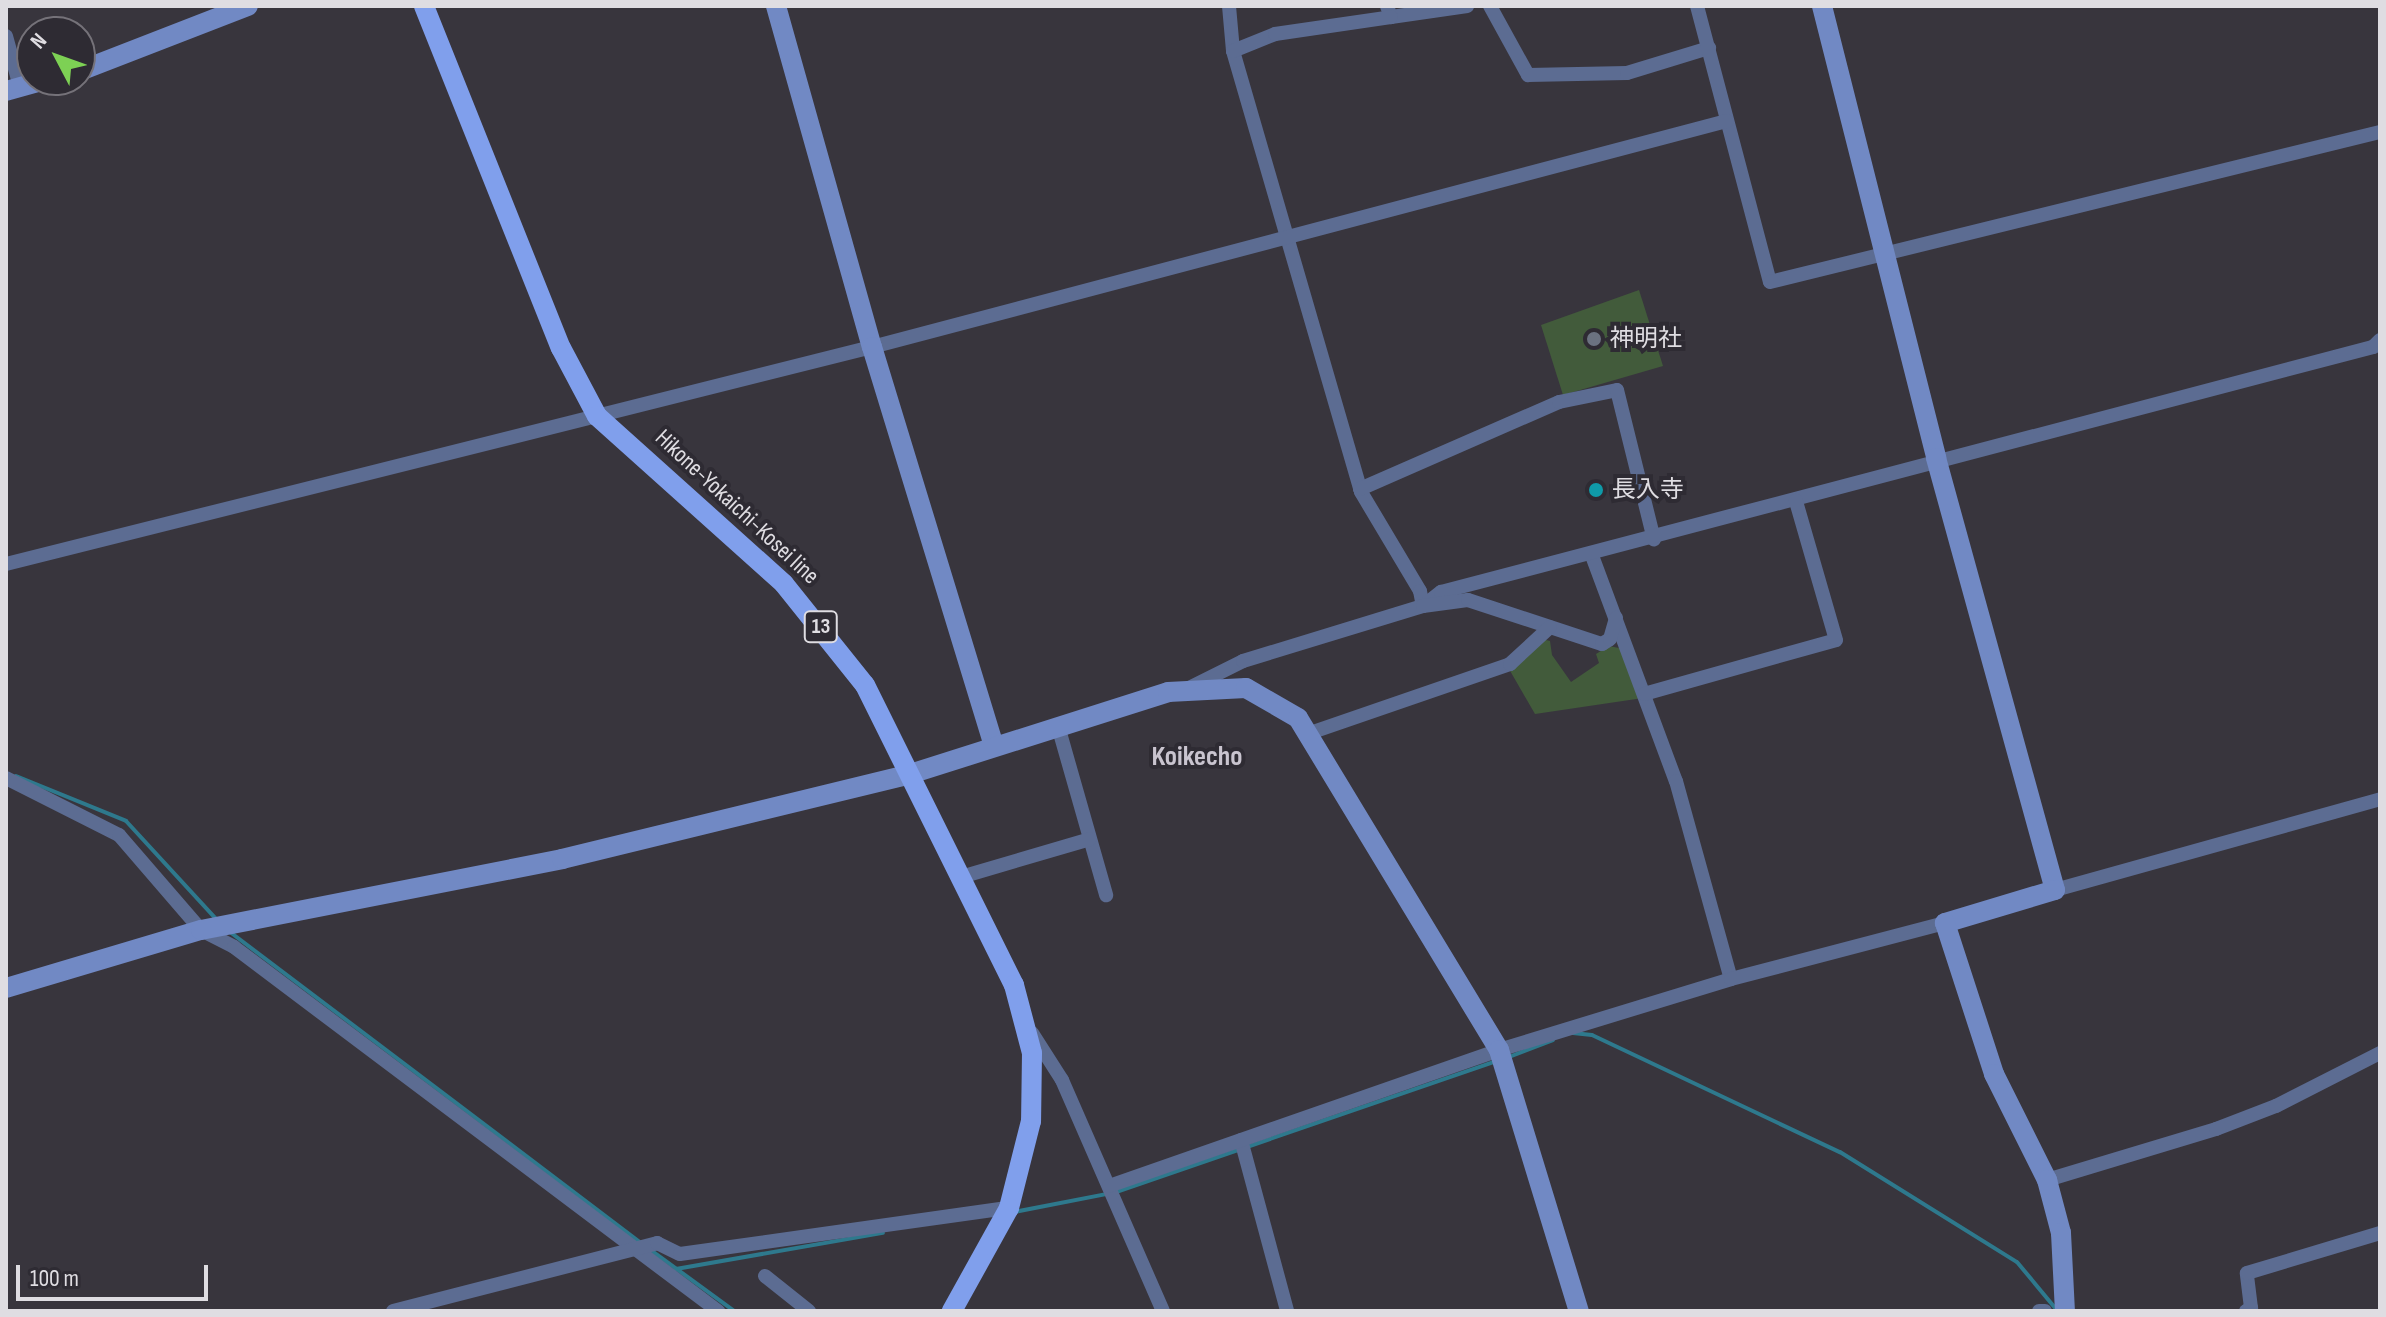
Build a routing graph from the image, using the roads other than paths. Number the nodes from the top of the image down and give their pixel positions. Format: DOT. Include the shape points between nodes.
graph roads {
  1 [pos="248,6"];
  2 [pos="424,6"];
  3 [pos="776,6"];
  4 [pos="1229,6"];
  5 [pos="1467,6"];
  6 [pos="1490,6"];
  7 [pos="1697,6"];
  8 [pos="1822,6"];
  9 [pos="1389,12"];
  10 [pos="6,36"];
  11 [pos="1709,48"];
  12 [pos="1233,51"];
  13 [pos="96,65"];
  14 [pos="13,89"];
  15 [pos="1727,121"];
  16 [pos="2380,132"];
  17 [pos="1287,239"];
  18 [pos="1884,254"];
  19 [pos="872,347"];
  20 [pos="2378,348"];
  21 [pos="597,416"];
  22 [pos="1936,458"];
  23 [pos="1360,489"];
  24 [pos="1796,501"];
  25 [pos="1654,539"];
  26 [pos="1591,553"];
  27 [pos="6,564"];
  28 [pos="1423,606"];
  29 [pos="1616,618"];
  30 [pos="1550,627"];
  31 [pos="1189,688"];
  32 [pos="1644,694"];
  33 [pos="1058,726"];
  34 [pos="1307,734"];
  35 [pos="994,745"];
  36 [pos="907,775"];
  37 [pos="6,778"];
  38 [pos="2380,799"];
  39 [pos="1090,839"];
  40 [pos="961,877"];
  41 [pos="2055,890"];
  42 [pos="1106,895"];
  43 [pos="1945,923"];
  44 [pos="201,930"];
  45 [pos="1731,979"];
  46 [pos="6,988"];
  47 [pos="1026,1024"];
  48 [pos="1499,1050"];
  49 [pos="2380,1053"];
  50 [pos="1241,1140"];
  51 [pos="2047,1180"];
  52 [pos="1109,1186"];
  53 [pos="1009,1208"];
  54 [pos="2380,1233"];
  55 [pos="631,1249"];
  56 [pos="765,1276"];
  57 [pos="393,1311"];
  58 [pos="718,1311"];
  59 [pos="809,1311"];
  60 [pos="952,1311"];
  61 [pos="1163,1311"];
  62 [pos="1287,1311"];
  63 [pos="1579,1311"];
  64 [pos="2053,1311"];
  65 [pos="2246,1311"];
  1 -- 13 [label="street"];
  2 -- 21 [label="main road, Hikone-Yokaichi-Kosei line / 13" via="561,348"];
  3 -- 19 [label="street"];
  4 -- 12 [label="street"];
  5 -- 9 [label="street"];
  6 -- 11 [label="street" via="1528,75 1627,73"];
  7 -- 11 [label="street"];
  8 -- 18 [label="street"];
  9 -- 12 [label="street" via="1275,34"];
  10 -- 14 [label="street"];
  11 -- 15 [label="street"];
  12 -- 17 [label="street"];
  15 -- 17 [label="street"];
  15 -- 18 [label="street" via="1770,282"];
  16 -- 18 [label="street"];
  17 -- 19 [label="street"];
  17 -- 23 [label="street"];
  18 -- 22 [label="street"];
  19 -- 21 [label="street"];
  19 -- 35 [label="street"];
  20 -- 22 [label="street"];
  21 -- 27 [label="street"];
  21 -- 36 [label="main road, Hikone-Yokaichi-Kosei line / 13" via="811,614 865,685"];
  22 -- 24 [label="street" via="1805,493"];
  22 -- 41 [label="street"];
  23 -- 25 [label="street" via="1559,402 1617,390"];
  23 -- 28 [label="street" via="1420,591"];
  24 -- 25 [label="street"];
  24 -- 32 [label="street" via="1836,640"];
  25 -- 26 [label="street"];
  26 -- 28 [label="street" via="1441,592"];
  26 -- 29 [label="street"];
  28 -- 30 [label="street" via="1468,600"];
  28 -- 31 [label="street" via="1243,661"];
  29 -- 30 [label="street" via="1610,639 1602,644"];
  29 -- 32 [label="street"];
  30 -- 34 [label="street" via="1510,664"];
  31 -- 33 [label="street"];
  31 -- 34 [label="street" via="1246,688 1298,718"];
  32 -- 45 [label="street" via="1676,781"];
  33 -- 35 [label="street"];
  33 -- 39 [label="street"];
  34 -- 48 [label="street"];
  35 -- 36 [label="street"];
  36 -- 40 [label="main road, Hikone-Yokaichi-Kosei line / 13"];
  36 -- 44 [label="street" via="562,859"];
  37 -- 44 [label="street" via="119,835"];
  38 -- 41 [label="street"];
  39 -- 40 [label="street"];
  39 -- 42 [label="street"];
  40 -- 47 [label="main road, Hikone-Yokaichi-Kosei line / 13" via="999,951"];
  41 -- 43 [label="street"];
  43 -- 45 [label="street"];
  43 -- 51 [label="street" via="1994,1074"];
  44 -- 46 [label="street"];
  44 -- 55 [label="street" via="234,947"];
  45 -- 48 [label="street"];
  47 -- 52 [label="street" via="1062,1080"];
  47 -- 53 [label="main road, Hikone-Yokaichi-Kosei line / 13" via="1034,1091"];
  48 -- 50 [label="street"];
  48 -- 63 [label="street"];
  49 -- 51 [label="street" via="2276,1106 2216,1129"];
  50 -- 52 [label="street"];
  50 -- 62 [label="street"];
  51 -- 64 [label="street" via="2061,1233"];
  52 -- 61 [label="street"];
  53 -- 55 [label="street" via="680,1254 657,1243"];
  53 -- 60 [label="main road, Hikone-Yokaichi-Kosei line / 13"];
  54 -- 65 [label="street" via="2247,1273 2251,1308"];
  55 -- 57 [label="street"];
  55 -- 58 [label="street"];
  56 -- 59 [label="street"];
}
